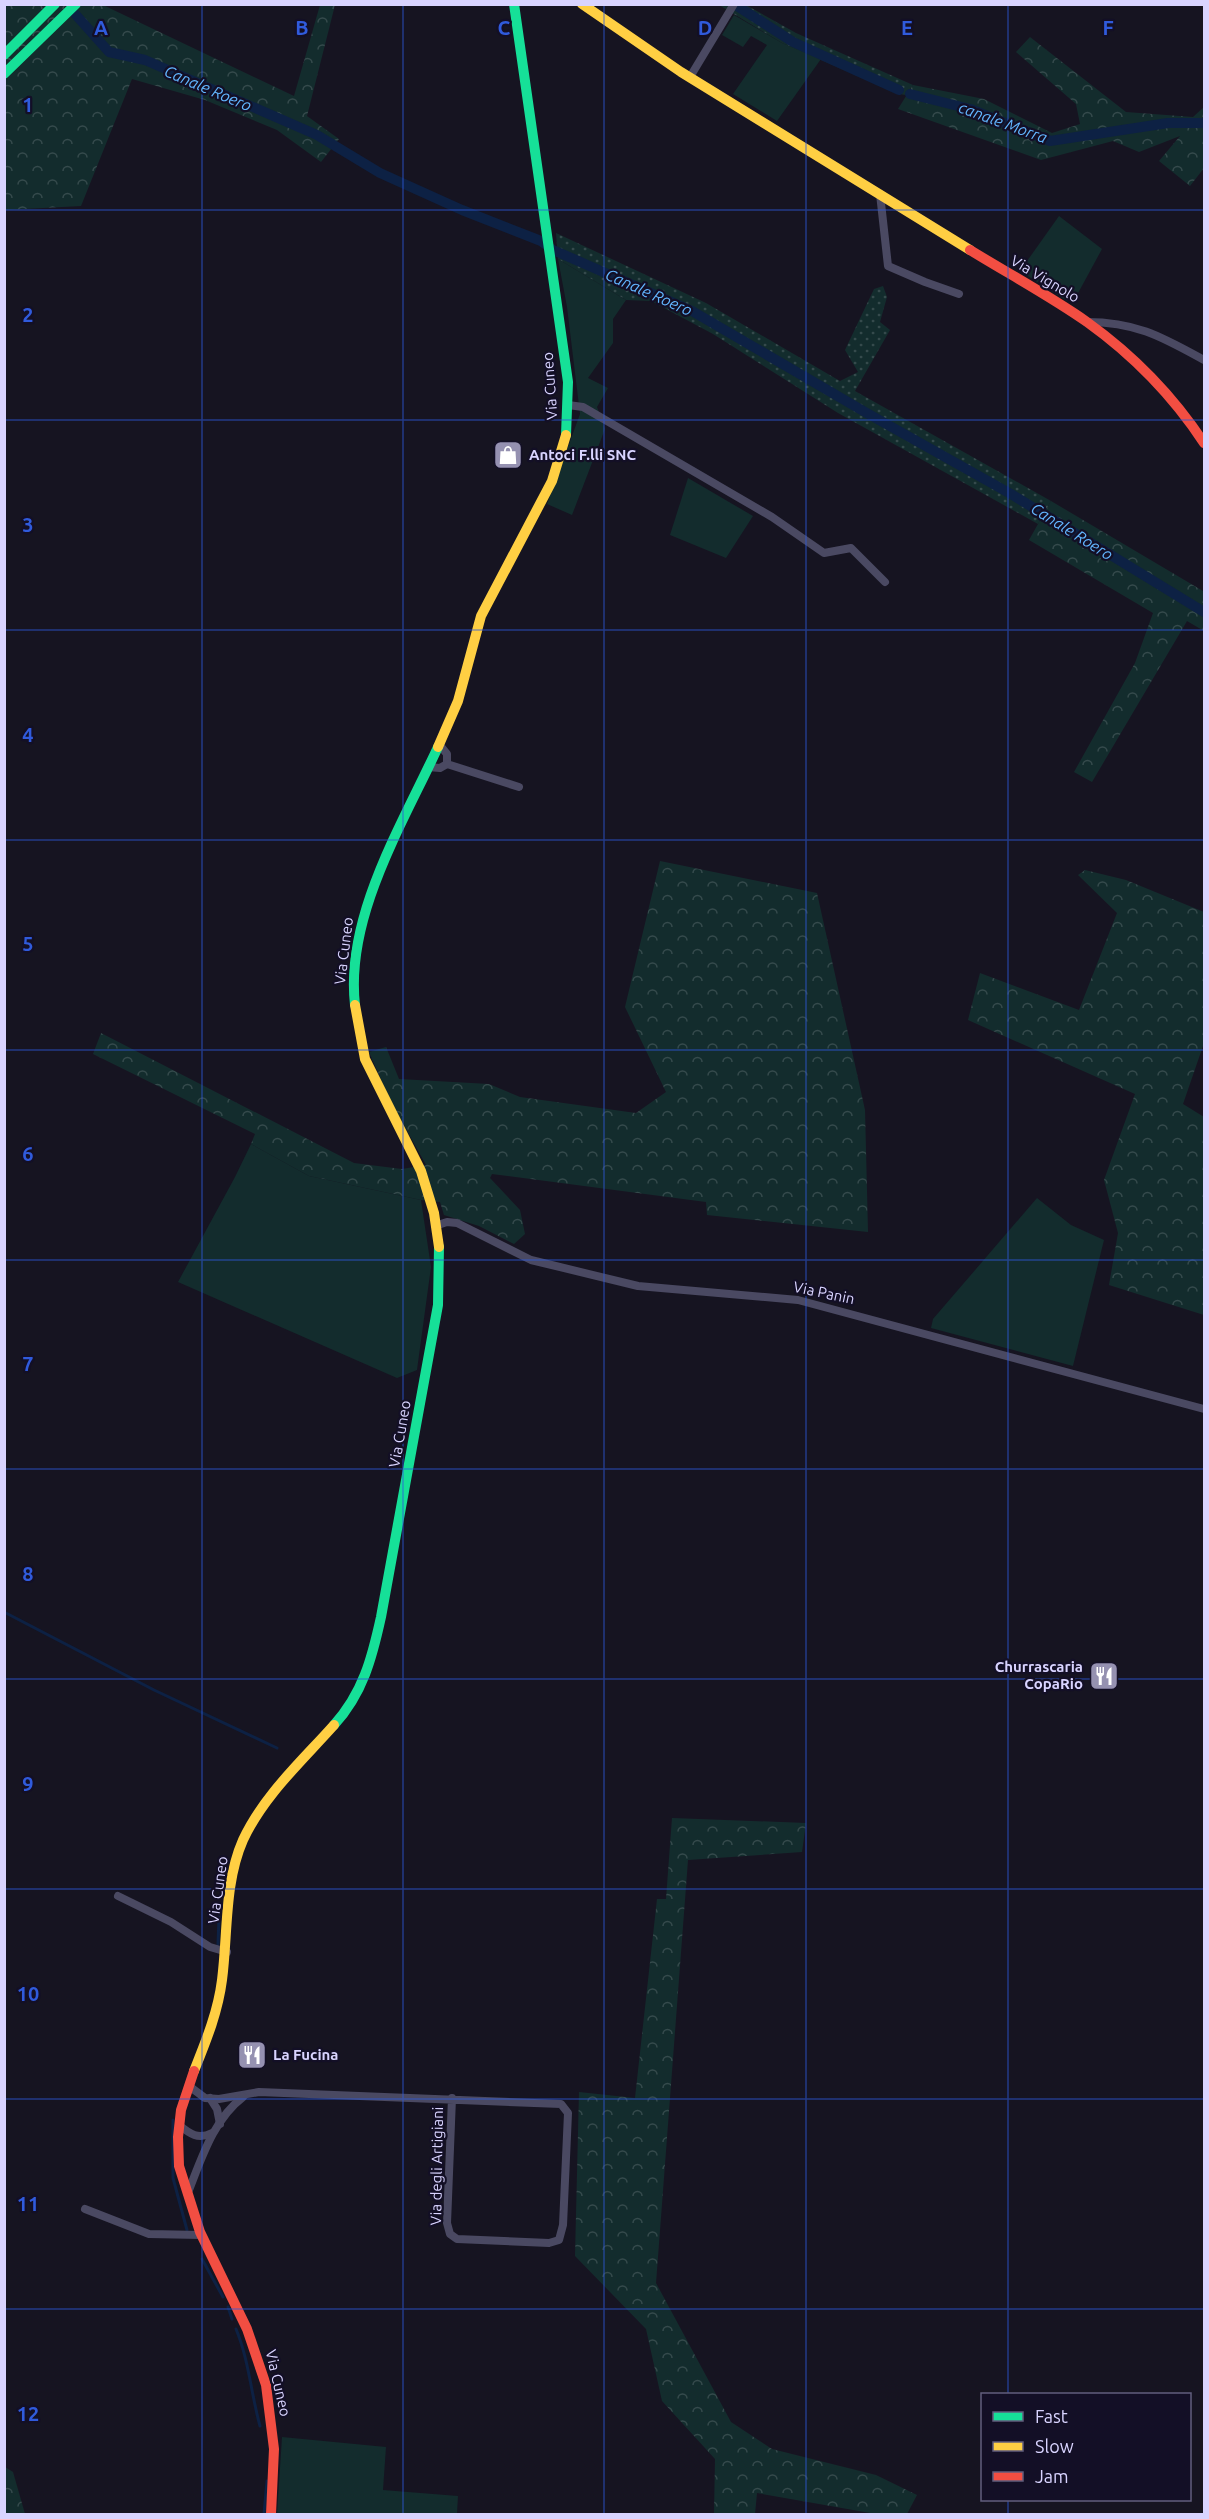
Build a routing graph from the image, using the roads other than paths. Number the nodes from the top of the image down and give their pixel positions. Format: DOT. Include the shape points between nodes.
graph roads {
  1 [pos="54,4"];
  2 [pos="66,4"];
  3 [pos="76,4"];
  4 [pos="514,4"];
  5 [pos="582,4"];
  6 [pos="732,7"];
  7 [pos="4,55"];
  8 [pos="4,68"];
  9 [pos="4,74"];
  10 [pos="690,77"];
  11 [pos="880,194"];
  12 [pos="959,294"];
  13 [pos="1086,322"];
  14 [pos="1204,360"];
  15 [pos="568,405"];
  16 [pos="1204,443"];
  17 [pos="885,582"];
  18 [pos="439,744"];
  19 [pos="447,764"];
  20 [pos="428,767"];
  21 [pos="519,787"];
  22 [pos="438,1225"];
  23 [pos="1204,1409"];
  24 [pos="118,1896"];
  25 [pos="227,1952"];
  26 [pos="189,2085"];
  27 [pos="245,2095"];
  28 [pos="210,2098"];
  29 [pos="452,2098"];
  30 [pos="220,2124"];
  31 [pos="179,2125"];
  32 [pos="214,2132"];
  33 [pos="189,2190"];
  34 [pos="86,2209"];
  35 [pos="201,2235"];
  36 [pos="271,2514"];
  1 -- 7 [label="street"];
  2 -- 8 [label="street"];
  3 -- 9 [label="street"];
  4 -- 15 [label="street, Via Cuneo" via="568,382"];
  5 -- 10 [label="street, Via Vignolo"];
  6 -- 10 [label="street"];
  10 -- 11 [label="street, Via Vignolo"];
  11 -- 12 [label="street" via="888,266"];
  11 -- 13 [label="street, Via Vignolo"];
  13 -- 14 [label="street, Via Vignolo" via="1130,325"];
  13 -- 16 [label="street" via="1153,381"];
  15 -- 17 [label="street" via="583,406 824,552 851,548"];
  15 -- 18 [label="street, Via Cuneo" via="568,431 562,452 541,505 481,616 463,687"];
  18 -- 19 [label="street" via="447,754"];
  18 -- 20 [label="street, Via Cuneo"];
  19 -- 20 [label="street"];
  19 -- 21 [label="street"];
  20 -- 22 [label="street, Via Cuneo" via="374,883 361,921 353,980 355,1014 366,1062 419,1168"];
  22 -- 23 [label="street, Via Panin" via="457,1223 531,1260 614,1282 798,1300"];
  22 -- 25 [label="street, Via Cuneo" via="438,1305 386,1597 368,1662 354,1700 271,1793 251,1823 233,1876"];
  24 -- 25 [label="street, Via Cuneo" via="210,1947"];
  25 -- 26 [label="street, Via Cuneo" via="215,2015"];
  26 -- 28 [label="street"];
  26 -- 31 [label="street, Via Cuneo"];
  27 -- 28 [label="street, Via degli Artigiani"];
  27 -- 29 [label="street, Via degli Artigiani" via="259,2092"];
  27 -- 30 [label="street" via="232,2105"];
  28 -- 30 [label="street"];
  29 -- 29 [label="street, Via degli Artigiani" via="561,2104 565,2108 568,2114 563,2225 559,2240 549,2243 457,2239 450,2234 447,2223"];
  30 -- 32 [label="street"];
  31 -- 32 [label="street" via="192,2135 205,2137"];
  31 -- 33 [label="street, Via Cuneo" via="180,2171"];
  32 -- 33 [label="street"];
  33 -- 35 [label="street, Via Cuneo"];
  34 -- 35 [label="street" via="149,2234"];
  35 -- 36 [label="street, Via Cuneo" via="243,2320 264,2379 275,2450"];
}
